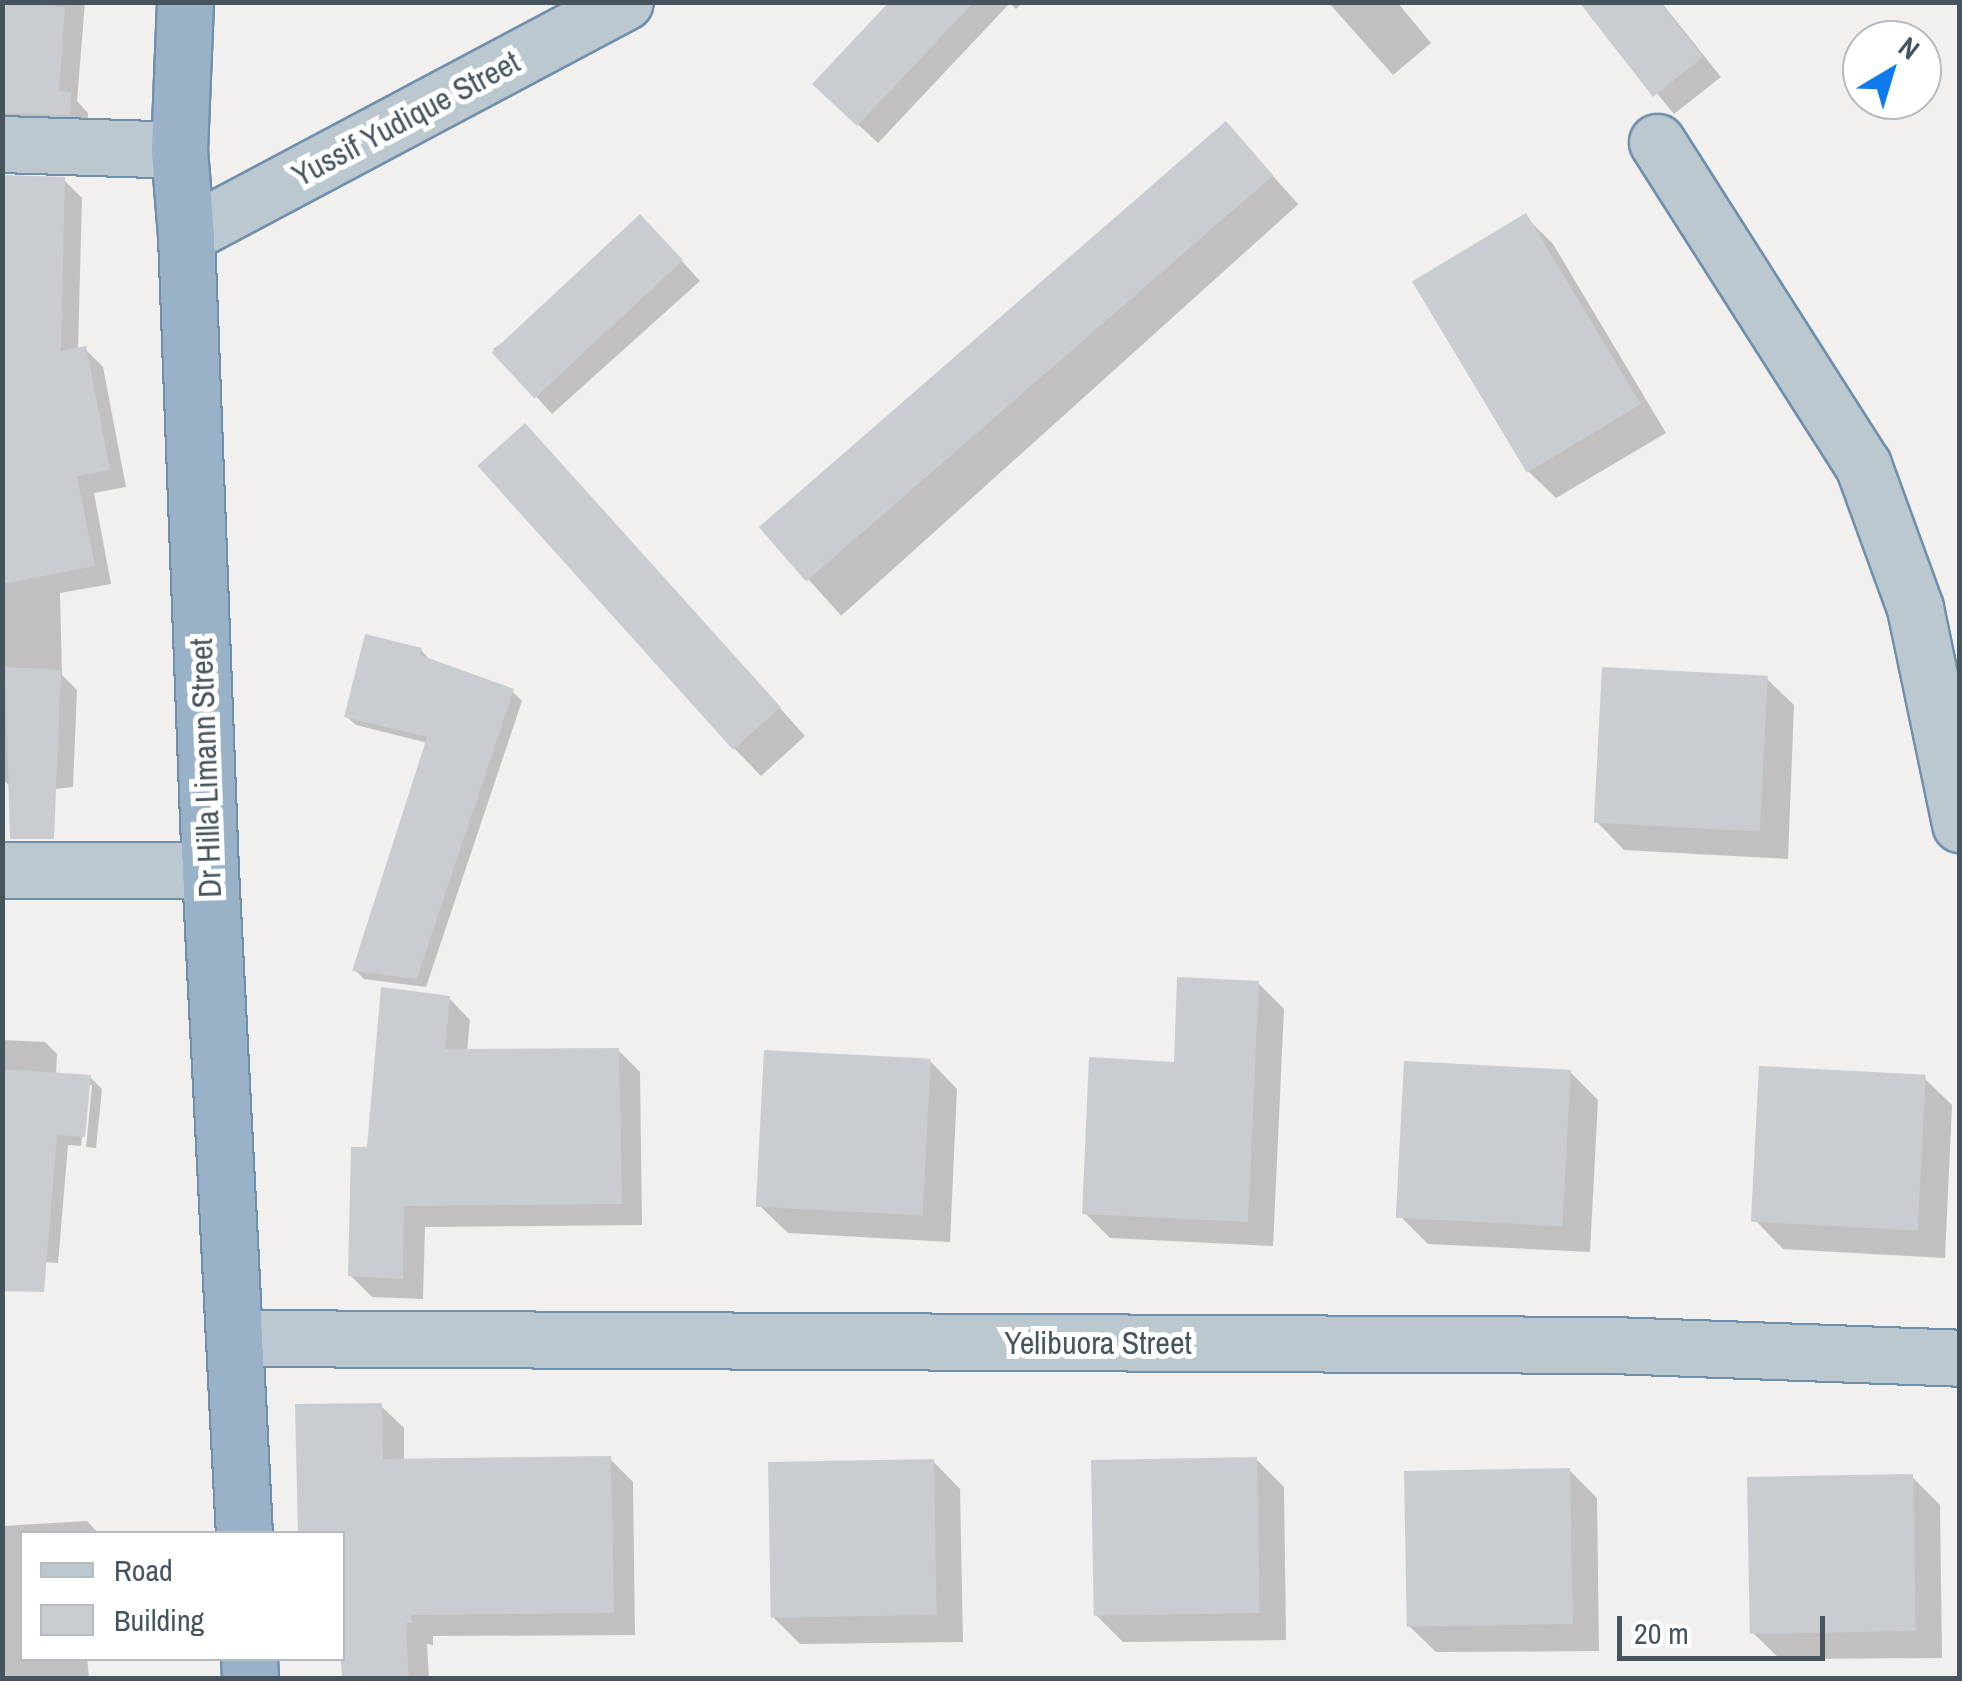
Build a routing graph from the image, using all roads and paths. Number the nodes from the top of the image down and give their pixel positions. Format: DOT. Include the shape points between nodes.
graph roads {
  1 [pos="185,2"];
  2 [pos="625,2"];
  3 [pos="1657,142"];
  4 [pos="2,144"];
  5 [pos="178,150"];
  6 [pos="186,234"];
  7 [pos="1914,608"];
  8 [pos="1960,638"];
  9 [pos="1960,824"];
  10 [pos="2,870"];
  11 [pos="210,870"];
  12 [pos="236,1338"];
  13 [pos="1960,1358"];
  14 [pos="244,1531"];
  1 -- 5 [label="highway, Dr Hilla Limann Street"];
  2 -- 6 [label="street, Yussif Yudique Street"];
  3 -- 7 [label="street" via="1864,466"];
  4 -- 5 [label="street"];
  5 -- 6 [label="highway, Dr Hilla Limann Street"];
  6 -- 11 [label="highway, Dr Hilla Limann Street"];
  7 -- 8 [label="street"];
  7 -- 9 [label="street"];
  10 -- 11 [label="street"];
  11 -- 12 [label="highway, Dr Hilla Limann Street"];
  12 -- 13 [label="street, Yelibuora Street" via="1592,1345"];
  12 -- 14 [label="highway, Dr Hilla Limann Street"];
}
